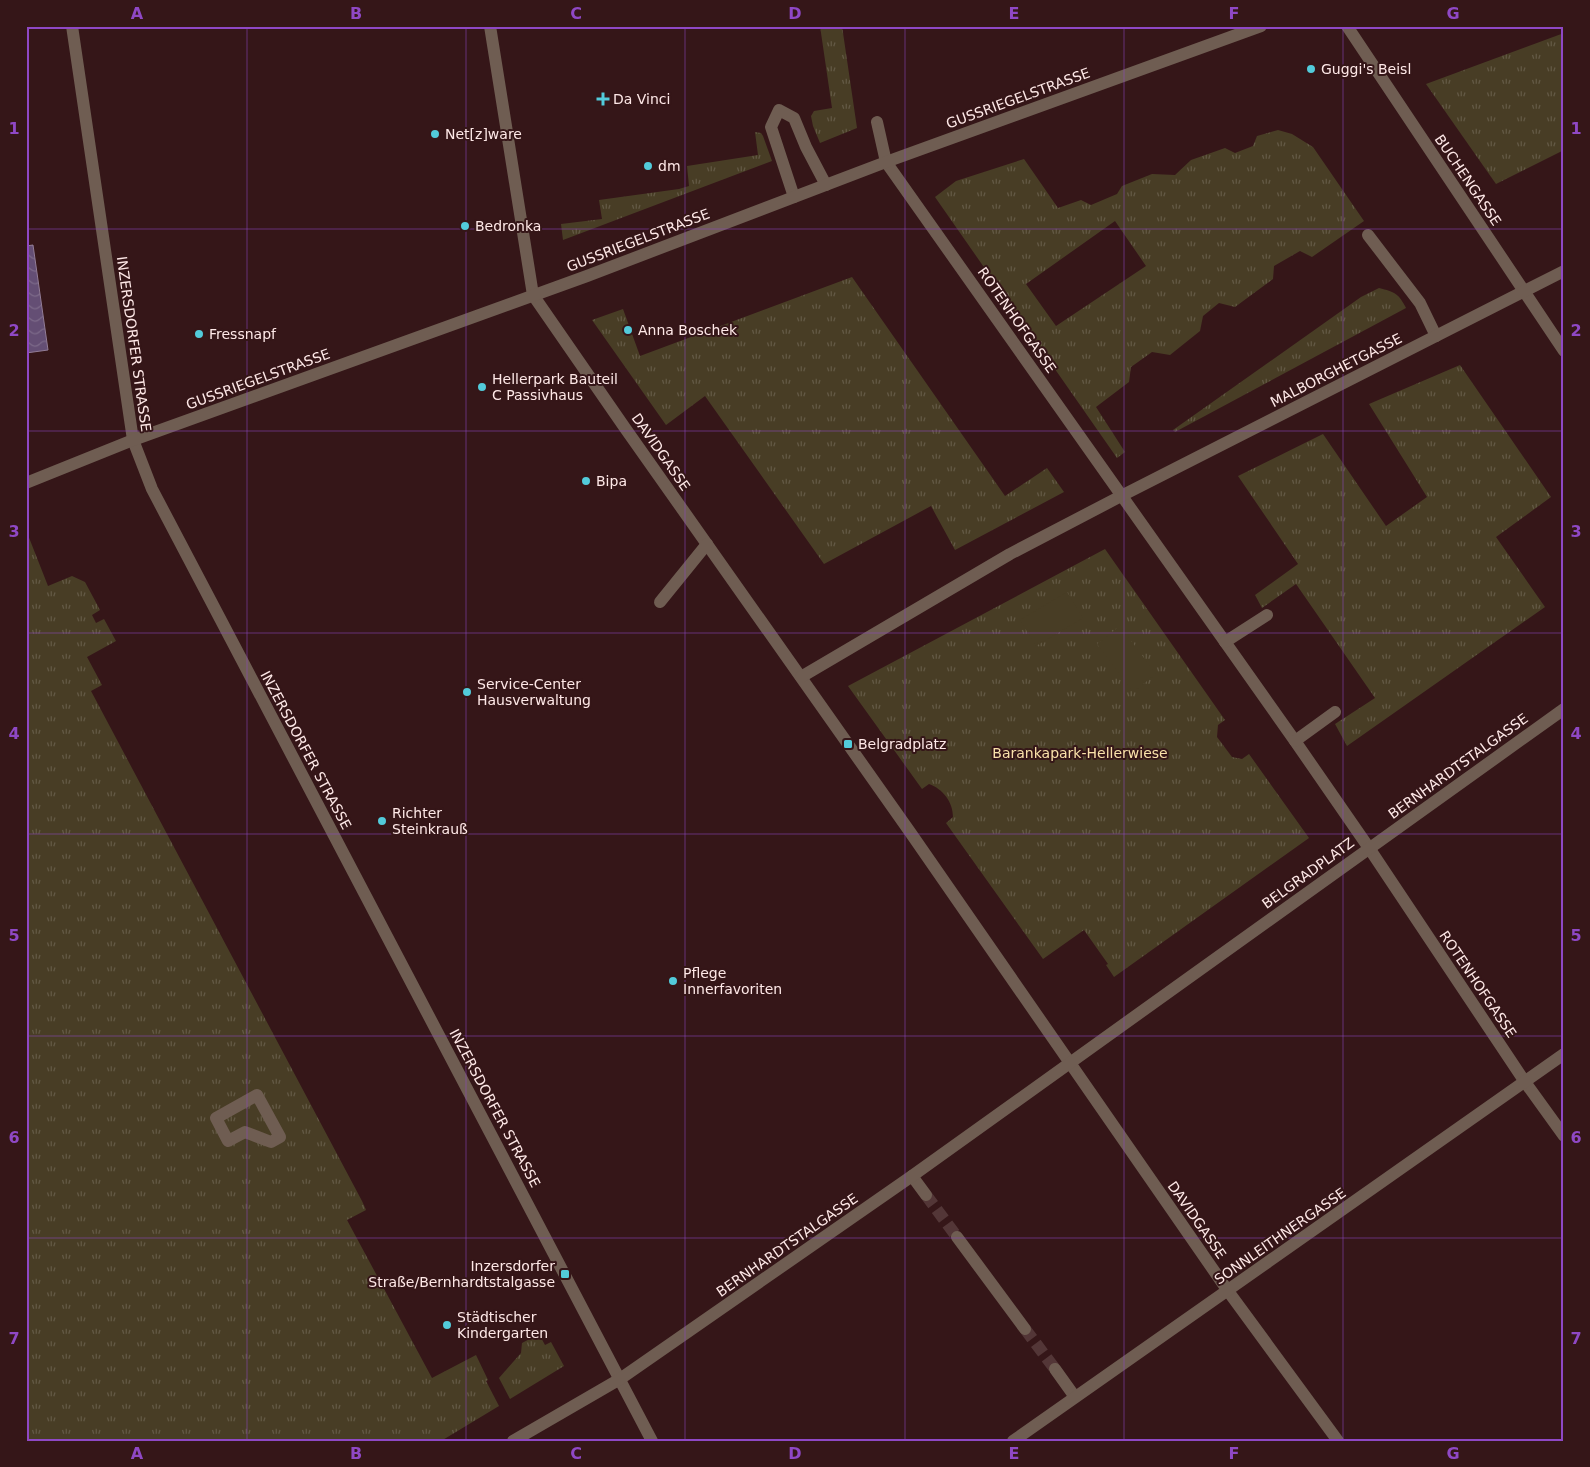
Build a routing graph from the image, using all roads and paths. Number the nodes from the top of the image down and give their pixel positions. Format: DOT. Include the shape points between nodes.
graph roads {
  1 [pos="72,26"];
  2 [pos="490,26"];
  3 [pos="1261,26"];
  4 [pos="1347,26"];
  5 [pos="877,122"];
  6 [pos="886,162"];
  7 [pos="826,184"];
  8 [pos="794,197"];
  9 [pos="1368,235"];
  10 [pos="1564,271"];
  11 [pos="1524,291"];
  12 [pos="533,295"];
  13 [pos="1436,336"];
  14 [pos="1564,352"];
  15 [pos="133,440"];
  16 [pos="26,482"];
  17 [pos="1123,495"];
  18 [pos="707,544"];
  19 [pos="660,602"];
  20 [pos="1266,615"];
  21 [pos="1226,642"];
  22 [pos="801,676"];
  23 [pos="1564,709"];
  24 [pos="1335,712"];
  25 [pos="1295,741"];
  26 [pos="1369,848"];
  27 [pos="1564,1054"];
  28 [pos="1070,1062"];
  29 [pos="1525,1082"];
  30 [pos="1564,1136"];
  31 [pos="280,1137"];
  32 [pos="912,1176"];
  33 [pos="926,1195"];
  34 [pos="957,1237"];
  35 [pos="1228,1291"];
  36 [pos="1025,1329"];
  37 [pos="1054,1369"];
  38 [pos="620,1379"];
  39 [pos="1075,1397"];
  40 [pos="513,1441"];
  41 [pos="652,1441"];
  42 [pos="1013,1441"];
  43 [pos="1338,1441"];
  1 -- 15 [label="street, INZERSDORFER STRASSE"];
  2 -- 12 [label="street, DAVIDGASSE"];
  3 -- 6 [label="street, GUSSRIEGELSTRASSE"];
  4 -- 11 [label="street, BUCHENGASSE"];
  5 -- 6 [label="street"];
  6 -- 7 [label="street, GUSSRIEGELSTRASSE"];
  6 -- 17 [label="street, ROTENHOFGASSE"];
  7 -- 8 [label="street, GUSSRIEGELSTRASSE"];
  7 -- 8 [label="street" via="794,118 779,110 771,127"];
  8 -- 12 [label="street, GUSSRIEGELSTRASSE"];
  9 -- 13 [label="street" via="1415,295"];
  10 -- 11 [label="street, MALBORGHETGASSE"];
  11 -- 13 [label="street, MALBORGHETGASSE"];
  11 -- 14 [label="street, BUCHENGASSE"];
  12 -- 15 [label="street, GUSSRIEGELSTRASSE"];
  12 -- 18 [label="street, DAVIDGASSE"];
  13 -- 17 [label="street, MALBORGHETGASSE"];
  15 -- 16 [label="street, GUSSRIEGELSTRASSE"];
  15 -- 38 [label="street, INZERSDORFER STRASSE" via="157,498"];
  17 -- 21 [label="street, BELGRADPLATZ"];
  17 -- 22 [label="street" via="1010,554"];
  18 -- 19 [label="street"];
  18 -- 22 [label="street, DAVIDGASSE"];
  20 -- 21 [label="street"];
  21 -- 25 [label="street, BELGRADPLATZ"];
  22 -- 28 [label="street"];
  23 -- 26 [label="street, BERNHARDTSTALGASSE"];
  24 -- 25 [label="street"];
  25 -- 26 [label="street, BELGRADPLATZ"];
  26 -- 28 [label="street, BELGRADPLATZ"];
  26 -- 29 [label="street, ROTENHOFGASSE"];
  27 -- 29 [label="street, SONNLEITHNERGASSE"];
  28 -- 32 [label="street, BERNHARDTSTALGASSE"];
  28 -- 35 [label="street, DAVIDGASSE"];
  29 -- 30 [label="street, ROTENHOFGASSE"];
  29 -- 35 [label="street, SONNLEITHNERGASSE"];
  31 -- 31 [label="street" via="257,1095 216,1118 228,1141 245,1132 271,1142"];
  32 -- 33 [label="street"];
  32 -- 38 [label="street, BERNHARDTSTALGASSE"];
  34 -- 36 [label="street"];
  35 -- 39 [label="street, SONNLEITHNERGASSE"];
  35 -- 43 [label="street, DAVIDGASSE"];
  37 -- 39 [label="street"];
  38 -- 40 [label="street, BERNHARDTSTALGASSE"];
  38 -- 41 [label="street, INZERSDORFER STRASSE"];
  39 -- 42 [label="street, SONNLEITHNERGASSE"];
}
